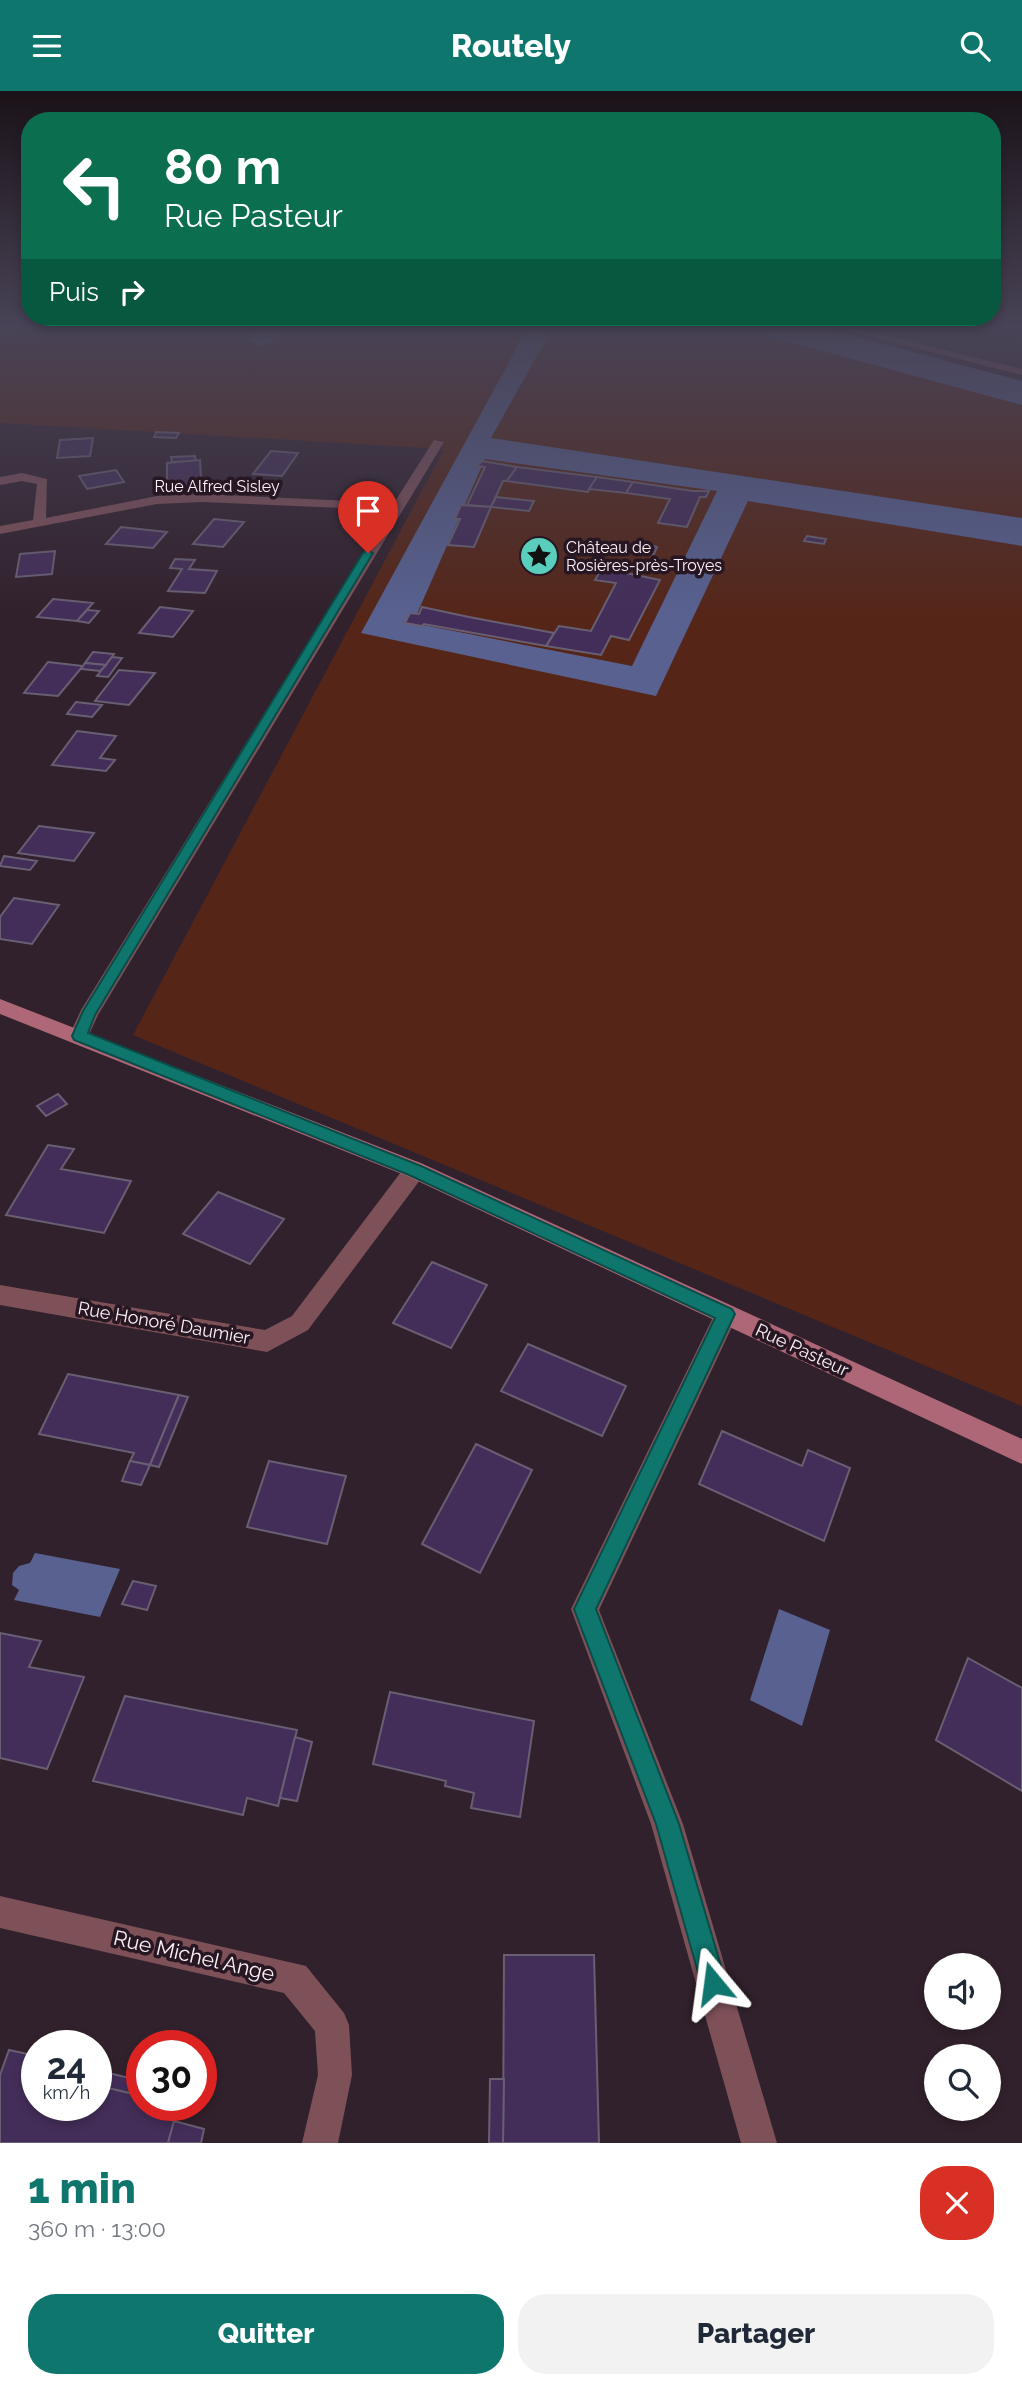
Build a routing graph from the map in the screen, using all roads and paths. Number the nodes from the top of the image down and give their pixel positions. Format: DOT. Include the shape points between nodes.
graph roads {
  1 [pos="438,442"];
  2 [pos="0,481"];
  3 [pos="396,507"];
  4 [pos="39,522"];
  5 [pos="0,530"];
  6 [pos="0,1006"];
  7 [pos="79,1036"];
  8 [pos="415,1170"];
  9 [pos="0,1295"];
  10 [pos="726,1314"];
  11 [pos="1022,1451"];
  12 [pos="0,1912"];
  13 [pos="320,2143"];
  14 [pos="759,2143"];
  1 -- 3 [label="street"];
  2 -- 4 [label="street" via="34,477 43,482"];
  3 -- 4 [label="street, Rue Alfred Sisley" via="202,498 145,502"];
  3 -- 7 [label="street"];
  4 -- 5 [label="street, Rue Alfred Sisley"];
  6 -- 7 [label="street, Rue Pasteur"];
  7 -- 8 [label="street, Rue Pasteur"];
  8 -- 9 [label="street, Rue Honoré Daumier" via="300,1323 267,1341"];
  8 -- 10 [label="street, Rue Pasteur"];
  10 -- 11 [label="street, Rue Pasteur"];
  10 -- 14 [label="street" via="585,1609 667,1824"];
  12 -- 13 [label="street, Rue Michel Ange" via="294,1978 332,2025 335,2075"];
}
